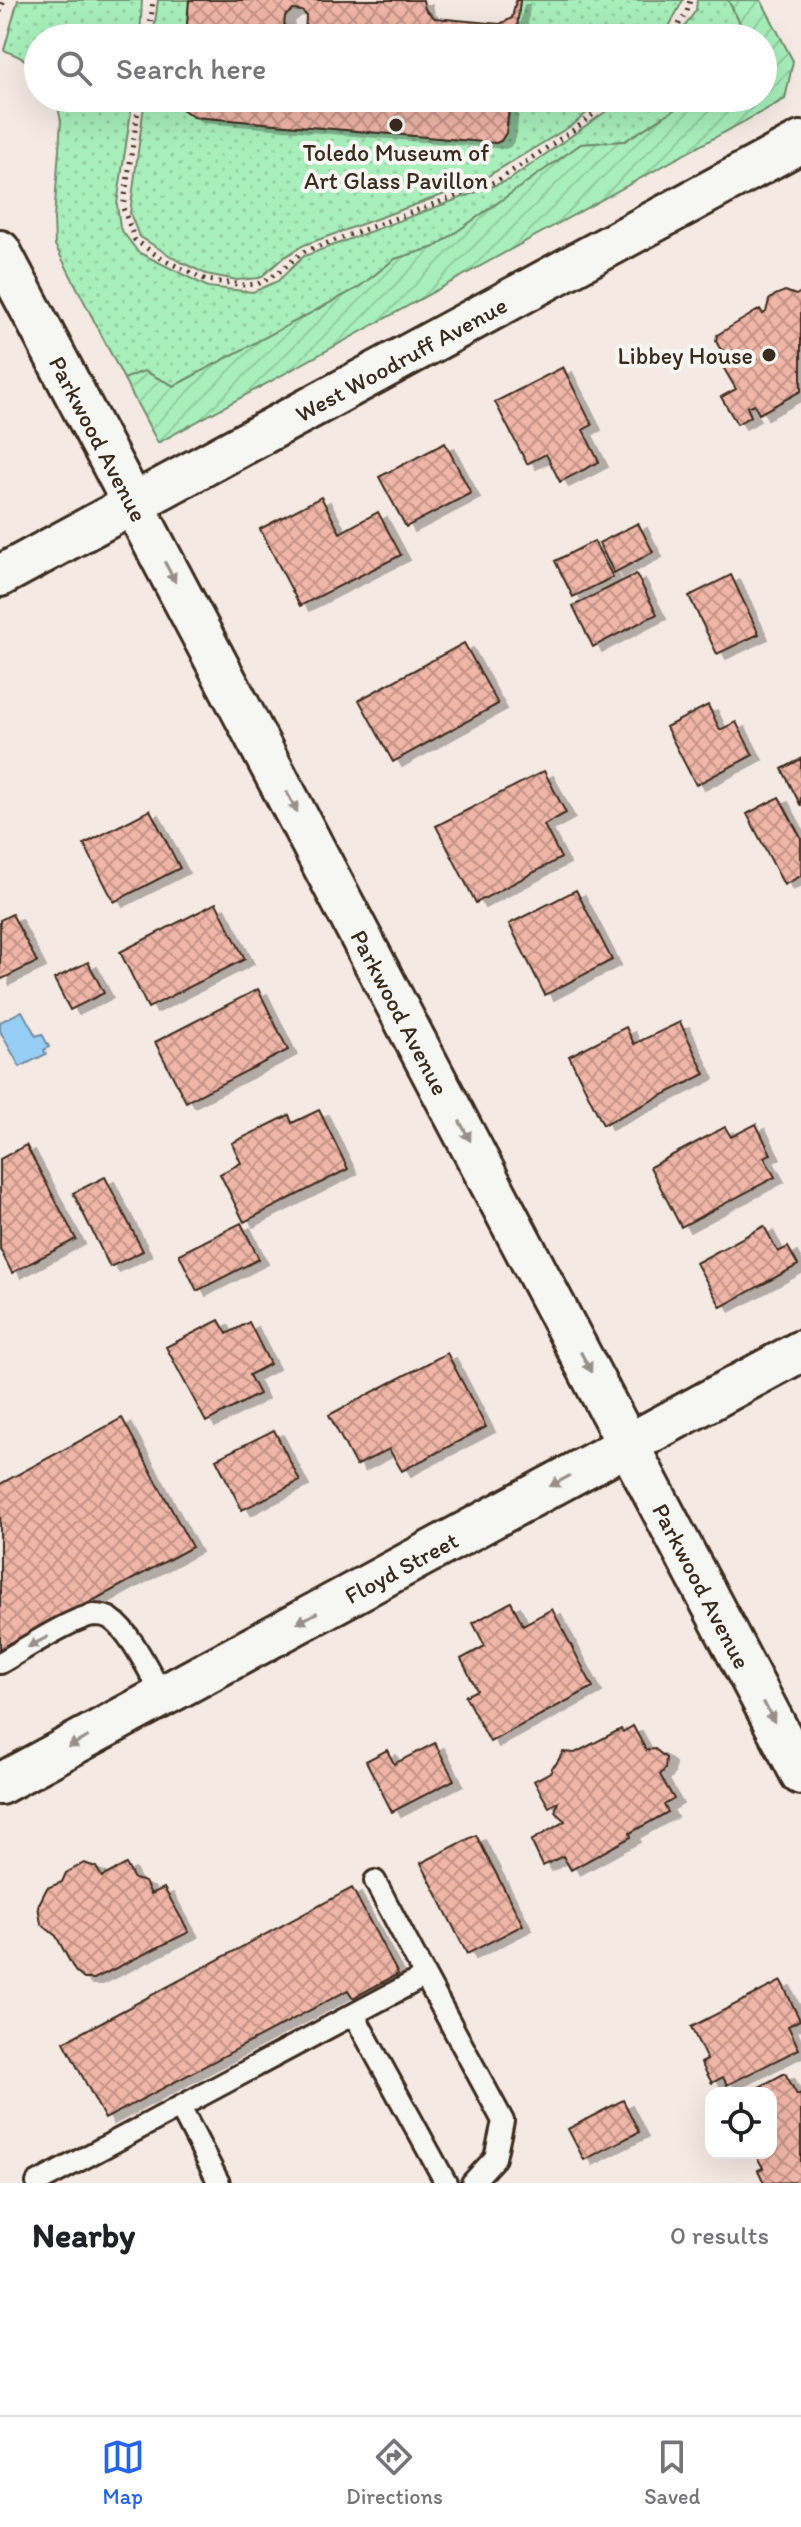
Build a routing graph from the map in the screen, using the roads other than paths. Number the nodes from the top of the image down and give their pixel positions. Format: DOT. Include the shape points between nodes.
graph roads {
  1 [pos="801,142"];
  2 [pos="0,251"];
  3 [pos="134,503"];
  4 [pos="0,576"];
  5 [pos="801,1351"];
  6 [pos="629,1444"];
  7 [pos="0,1663"];
  8 [pos="163,1696"];
  9 [pos="801,1774"];
  10 [pos="0,1784"];
  11 [pos="375,1881"];
  12 [pos="425,1976"];
  13 [pos="354,2015"];
  14 [pos="180,2107"];
  15 [pos="37,2183"];
  16 [pos="219,2183"];
  17 [pos="446,2183"];
  18 [pos="472,2183"];
  1 -- 3 [label="street, West Woodruff Avenue"];
  2 -- 3 [label="street, Parkwood Avenue"];
  3 -- 4 [label="street, West Woodruff Avenue"];
  3 -- 6 [label="street, Parkwood Avenue, one-way"];
  5 -- 6 [label="street, Floyd Street"];
  6 -- 8 [label="street, Floyd Street, one-way"];
  6 -- 9 [label="street, Parkwood Avenue, one-way"];
  8 -- 7 [label="lane, one-way" via="109,1617 77,1621"];
  8 -- 10 [label="street, Floyd Street, one-way"];
  11 -- 12 [label="lane"];
  12 -- 13 [label="lane"];
  12 -- 18 [label="lane" via="503,2121 495,2158"];
  13 -- 14 [label="lane"];
  13 -- 17 [label="lane"];
  14 -- 15 [label="lane"];
  14 -- 16 [label="lane"];
}
